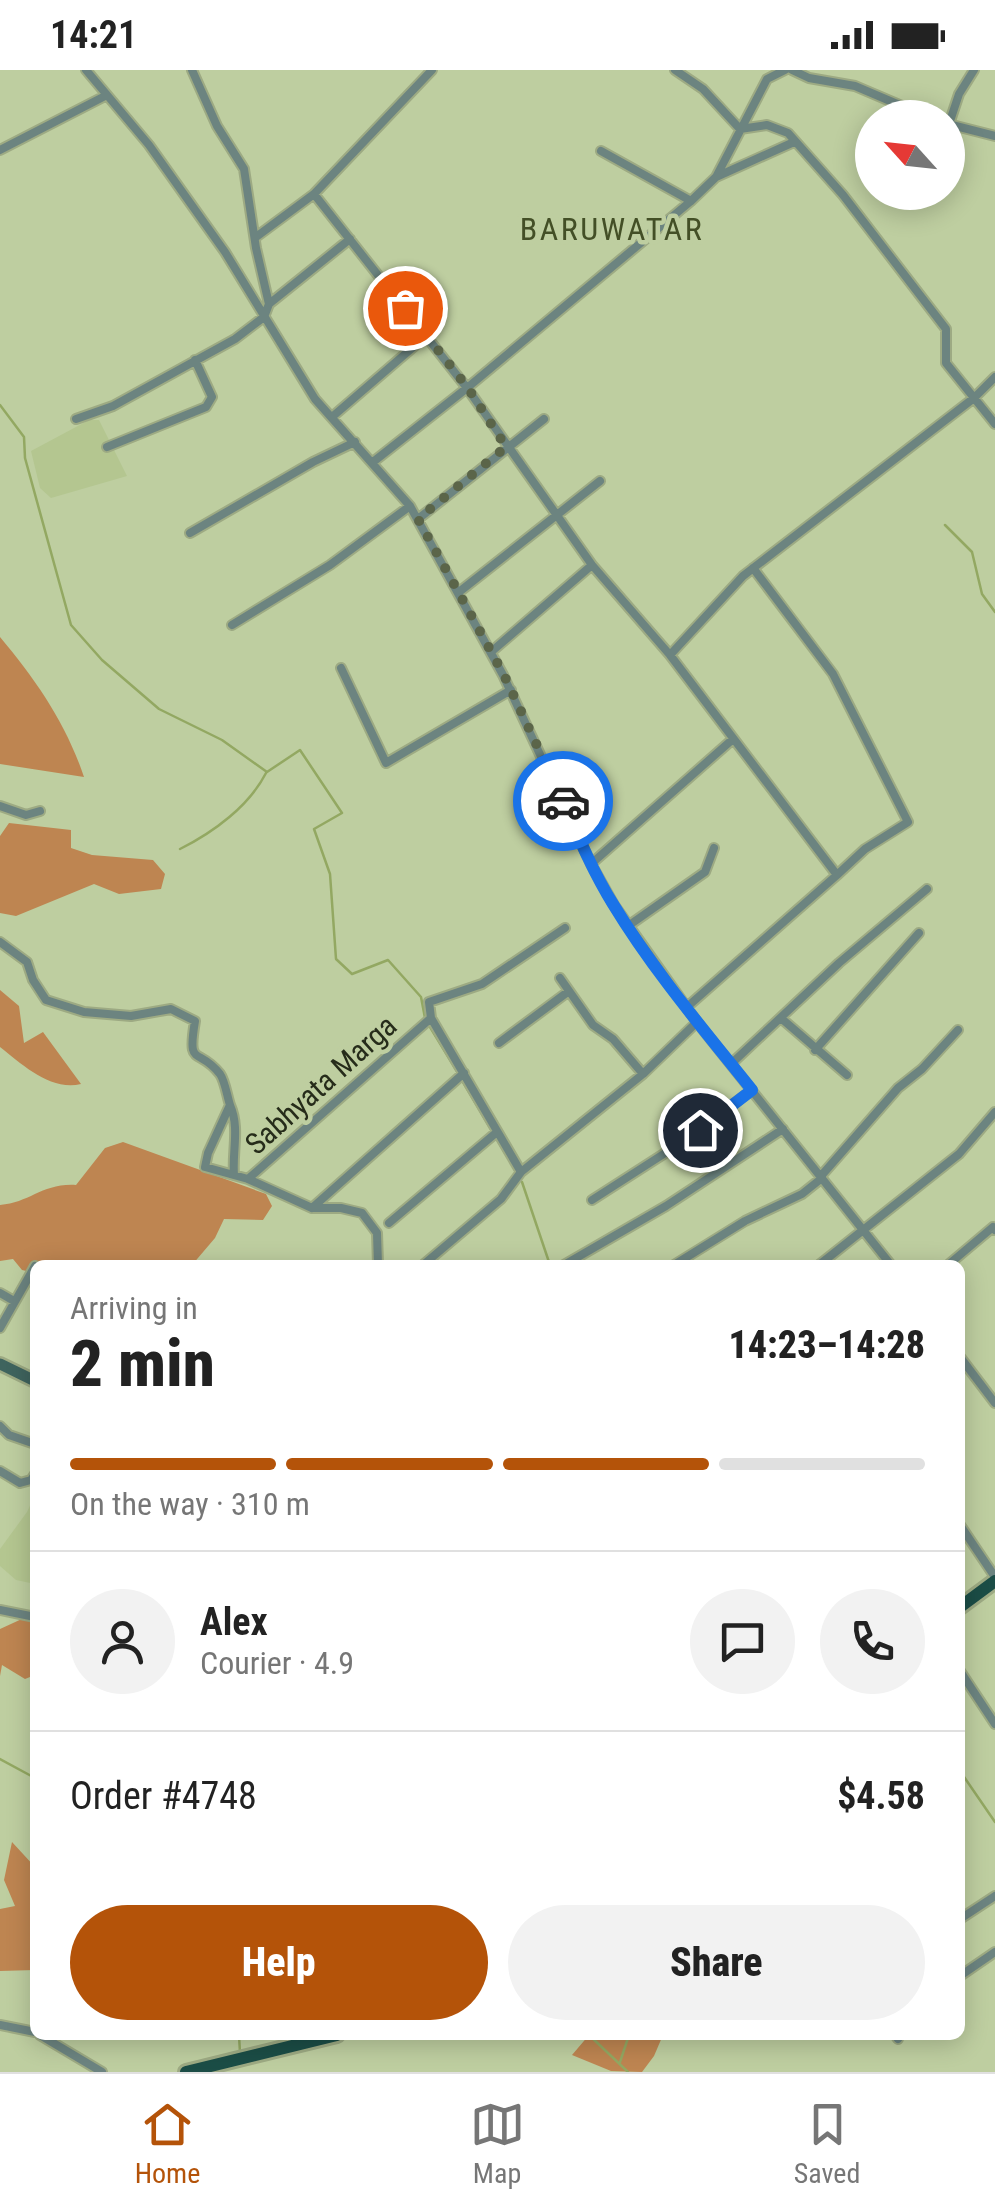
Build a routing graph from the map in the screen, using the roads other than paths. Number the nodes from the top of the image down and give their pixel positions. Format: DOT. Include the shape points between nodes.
graph roads {
  1 [pos="86,70"];
  2 [pos="192,70"];
  3 [pos="432,70"];
  4 [pos="675,70"];
  5 [pos="789,70"];
  6 [pos="974,70"];
  7 [pos="108,95"];
  8 [pos="888,100"];
  9 [pos="957,100"];
  10 [pos="965,128"];
  11 [pos="740,129"];
  12 [pos="995,136"];
  13 [pos="794,142"];
  14 [pos="0,150"];
  15 [pos="601,151"];
  16 [pos="716,177"];
  17 [pos="314,194"];
  18 [pos="691,201"];
  19 [pos="256,237"];
  20 [pos="350,239"];
  21 [pos="269,304"];
  22 [pos="264,317"];
  23 [pos="423,332"];
  24 [pos="195,360"];
  25 [pos="995,377"];
  26 [pos="468,388"];
  27 [pos="974,398"];
  28 [pos="332,417"];
  29 [pos="76,419"];
  30 [pos="544,419"];
  31 [pos="995,424"];
  32 [pos="355,442"];
  33 [pos="108,447"];
  34 [pos="506,447"];
  35 [pos="373,462"];
  36 [pos="600,481"];
  37 [pos="410,506"];
  38 [pos="555,516"];
  39 [pos="418,519"];
  40 [pos="190,533"];
  41 [pos="592,565"];
  42 [pos="752,568"];
  43 [pos="459,592"];
  44 [pos="232,625"];
  45 [pos="490,652"];
  46 [pos="670,655"];
  47 [pos="341,668"];
  48 [pos="511,690"];
  49 [pos="734,739"];
  50 [pos="0,806"];
  51 [pos="40,812"];
  52 [pos="714,848"];
  53 [pos="591,864"];
  54 [pos="837,875"];
  55 [pos="927,889"];
  56 [pos="628,926"];
  57 [pos="566,928"];
  58 [pos="918,933"];
  59 [pos="0,942"];
  60 [pos="560,978"];
  61 [pos="569,991"];
  62 [pos="688,1007"];
  63 [pos="431,1018"];
  64 [pos="782,1018"];
  65 [pos="697,1022"];
  66 [pos="958,1030"];
  67 [pos="498,1044"];
  68 [pos="816,1050"];
  69 [pos="731,1064"];
  70 [pos="464,1074"];
  71 [pos="644,1074"];
  72 [pos="846,1075"];
  73 [pos="752,1090"];
  74 [pos="230,1106"];
  75 [pos="995,1112"];
  76 [pos="784,1129"];
  77 [pos="497,1132"];
  78 [pos="521,1172"];
  79 [pos="234,1175"];
  80 [pos="822,1177"];
  81 [pos="248,1180"];
  82 [pos="592,1200"];
  83 [pos="312,1208"];
  84 [pos="389,1223"];
  85 [pos="864,1228"];
  86 [pos="995,1230"];
  87 [pos="378,1260"];
  88 [pos="429,1260"];
  89 [pos="573,1260"];
  90 [pos="682,1260"];
  91 [pos="825,1260"];
  92 [pos="888,1260"];
  93 [pos="954,1260"];
  94 [pos="30,1275"];
  95 [pos="0,1293"];
  96 [pos="14,1301"];
  97 [pos="0,1328"];
  98 [pos="0,1364"];
  99 [pos="965,1364"];
  100 [pos="30,1379"];
  101 [pos="995,1403"];
  102 [pos="0,1426"];
  103 [pos="30,1442"];
  104 [pos="0,1471"];
  105 [pos="30,1480"];
  106 [pos="965,1534"];
  107 [pos="995,1579"];
  108 [pos="965,1603"];
  109 [pos="0,1610"];
  110 [pos="30,1616"];
  111 [pos="965,1679"];
  112 [pos="995,1724"];
  113 [pos="995,1896"];
  114 [pos="965,1916"];
  115 [pos="995,1952"];
  116 [pos="965,1973"];
  117 [pos="0,2025"];
  118 [pos="30,2032"];
  119 [pos="47,2040"];
  120 [pos="316,2040"];
  121 [pos="102,2072"];
  122 [pos="186,2072"];
  1 -- 7 [label="street"];
  2 -- 19 [label="street" via="244,169"];
  3 -- 17 [label="street"];
  4 -- 11 [label="street" via="704,89"];
  5 -- 8 [label="street"];
  5 -- 11 [label="street" via="767,79"];
  6 -- 9 [label="street"];
  7 -- 14 [label="street"];
  7 -- 22 [label="street" via="225,252"];
  10 -- 12 [label="street"];
  11 -- 13 [label="street" via="767,126"];
  11 -- 16 [label="street"];
  13 -- 16 [label="street"];
  13 -- 27 [label="street" via="946,329 946,364"];
  15 -- 18 [label="street"];
  16 -- 18 [label="street"];
  17 -- 19 [label="street"];
  17 -- 20 [label="street"];
  18 -- 26 [label="street"];
  19 -- 21 [label="street"];
  20 -- 21 [label="street"];
  20 -- 23 [label="street"];
  21 -- 22 [label="street"];
  22 -- 24 [label="street"];
  22 -- 28 [label="street"];
  23 -- 26 [label="street"];
  23 -- 28 [label="street"];
  24 -- 29 [label="street"];
  24 -- 33 [label="street" via="212,398 206,407"];
  25 -- 27 [label="street"];
  26 -- 34 [label="street"];
  26 -- 35 [label="street"];
  27 -- 31 [label="street"];
  27 -- 42 [label="street"];
  28 -- 32 [label="street"];
  30 -- 34 [label="street"];
  32 -- 35 [label="street"];
  32 -- 40 [label="street"];
  34 -- 38 [label="street"];
  34 -- 39 [label="street"];
  35 -- 37 [label="street"];
  36 -- 38 [label="street"];
  37 -- 39 [label="street"];
  37 -- 44 [label="street"];
  38 -- 41 [label="street"];
  38 -- 43 [label="street"];
  39 -- 43 [label="street"];
  41 -- 45 [label="street"];
  41 -- 46 [label="street"];
  42 -- 46 [label="street"];
  42 -- 54 [label="street" via="833,674 908,822"];
  43 -- 45 [label="street"];
  45 -- 48 [label="street"];
  46 -- 49 [label="street"];
  47 -- 48 [label="street" via="386,763"];
  48 -- 53 [label="street"];
  49 -- 53 [label="street"];
  49 -- 54 [label="street"];
  50 -- 51 [label="street" via="26,815"];
  52 -- 56 [label="street" via="705,872"];
  53 -- 56 [label="street"];
  54 -- 62 [label="street"];
  55 -- 64 [label="street"];
  56 -- 62 [label="street"];
  57 -- 63 [label="street" via="482,984 428,1002"];
  58 -- 68 [label="street"];
  59 -- 74 [label="street" via="27,962 46,1000 131,1016 171,1009 195,1022 190,1047 220,1074"];
  60 -- 61 [label="street"];
  61 -- 67 [label="street"];
  61 -- 71 [label="street" via="592,1025"];
  62 -- 65 [label="street"];
  63 -- 70 [label="street, Sabhyata Marga"];
  63 -- 81 [label="street, Sabhyata Marga"];
  64 -- 68 [label="street"];
  64 -- 69 [label="street"];
  65 -- 69 [label="street"];
  65 -- 71 [label="street"];
  66 -- 80 [label="street"];
  68 -- 72 [label="street"];
  69 -- 73 [label="street"];
  70 -- 77 [label="street, Sabhyata Marga"];
  70 -- 83 [label="street"];
  71 -- 78 [label="street"];
  73 -- 76 [label="street"];
  73 -- 82 [label="street"];
  74 -- 79 [label="street" via="237,1127"];
  74 -- 79 [label="street" via="206,1167"];
  75 -- 85 [label="street" via="959,1154"];
  76 -- 80 [label="street"];
  76 -- 89 [label="street"];
  77 -- 78 [label="street, Sabhyata Marga"];
  77 -- 84 [label="street"];
  78 -- 88 [label="street"];
  79 -- 81 [label="street"];
  80 -- 85 [label="street"];
  80 -- 90 [label="street"];
  81 -- 83 [label="street"];
  83 -- 87 [label="street" via="362,1213 378,1232"];
  85 -- 91 [label="street"];
  85 -- 92 [label="street"];
  86 -- 93 [label="street"];
  94 -- 96 [label="street"];
  95 -- 96 [label="street"];
  96 -- 97 [label="street"];
  98 -- 100 [label="main road"];
  99 -- 101 [label="street"];
  102 -- 103 [label="street"];
  104 -- 105 [label="street" via="20,1483"];
  106 -- 107 [label="street"];
  107 -- 108 [label="main road"];
  109 -- 110 [label="street"];
  111 -- 112 [label="street"];
  113 -- 114 [label="street"];
  115 -- 116 [label="street"];
  117 -- 118 [label="street"];
  119 -- 121 [label="street"];
  120 -- 122 [label="main road"];
}
